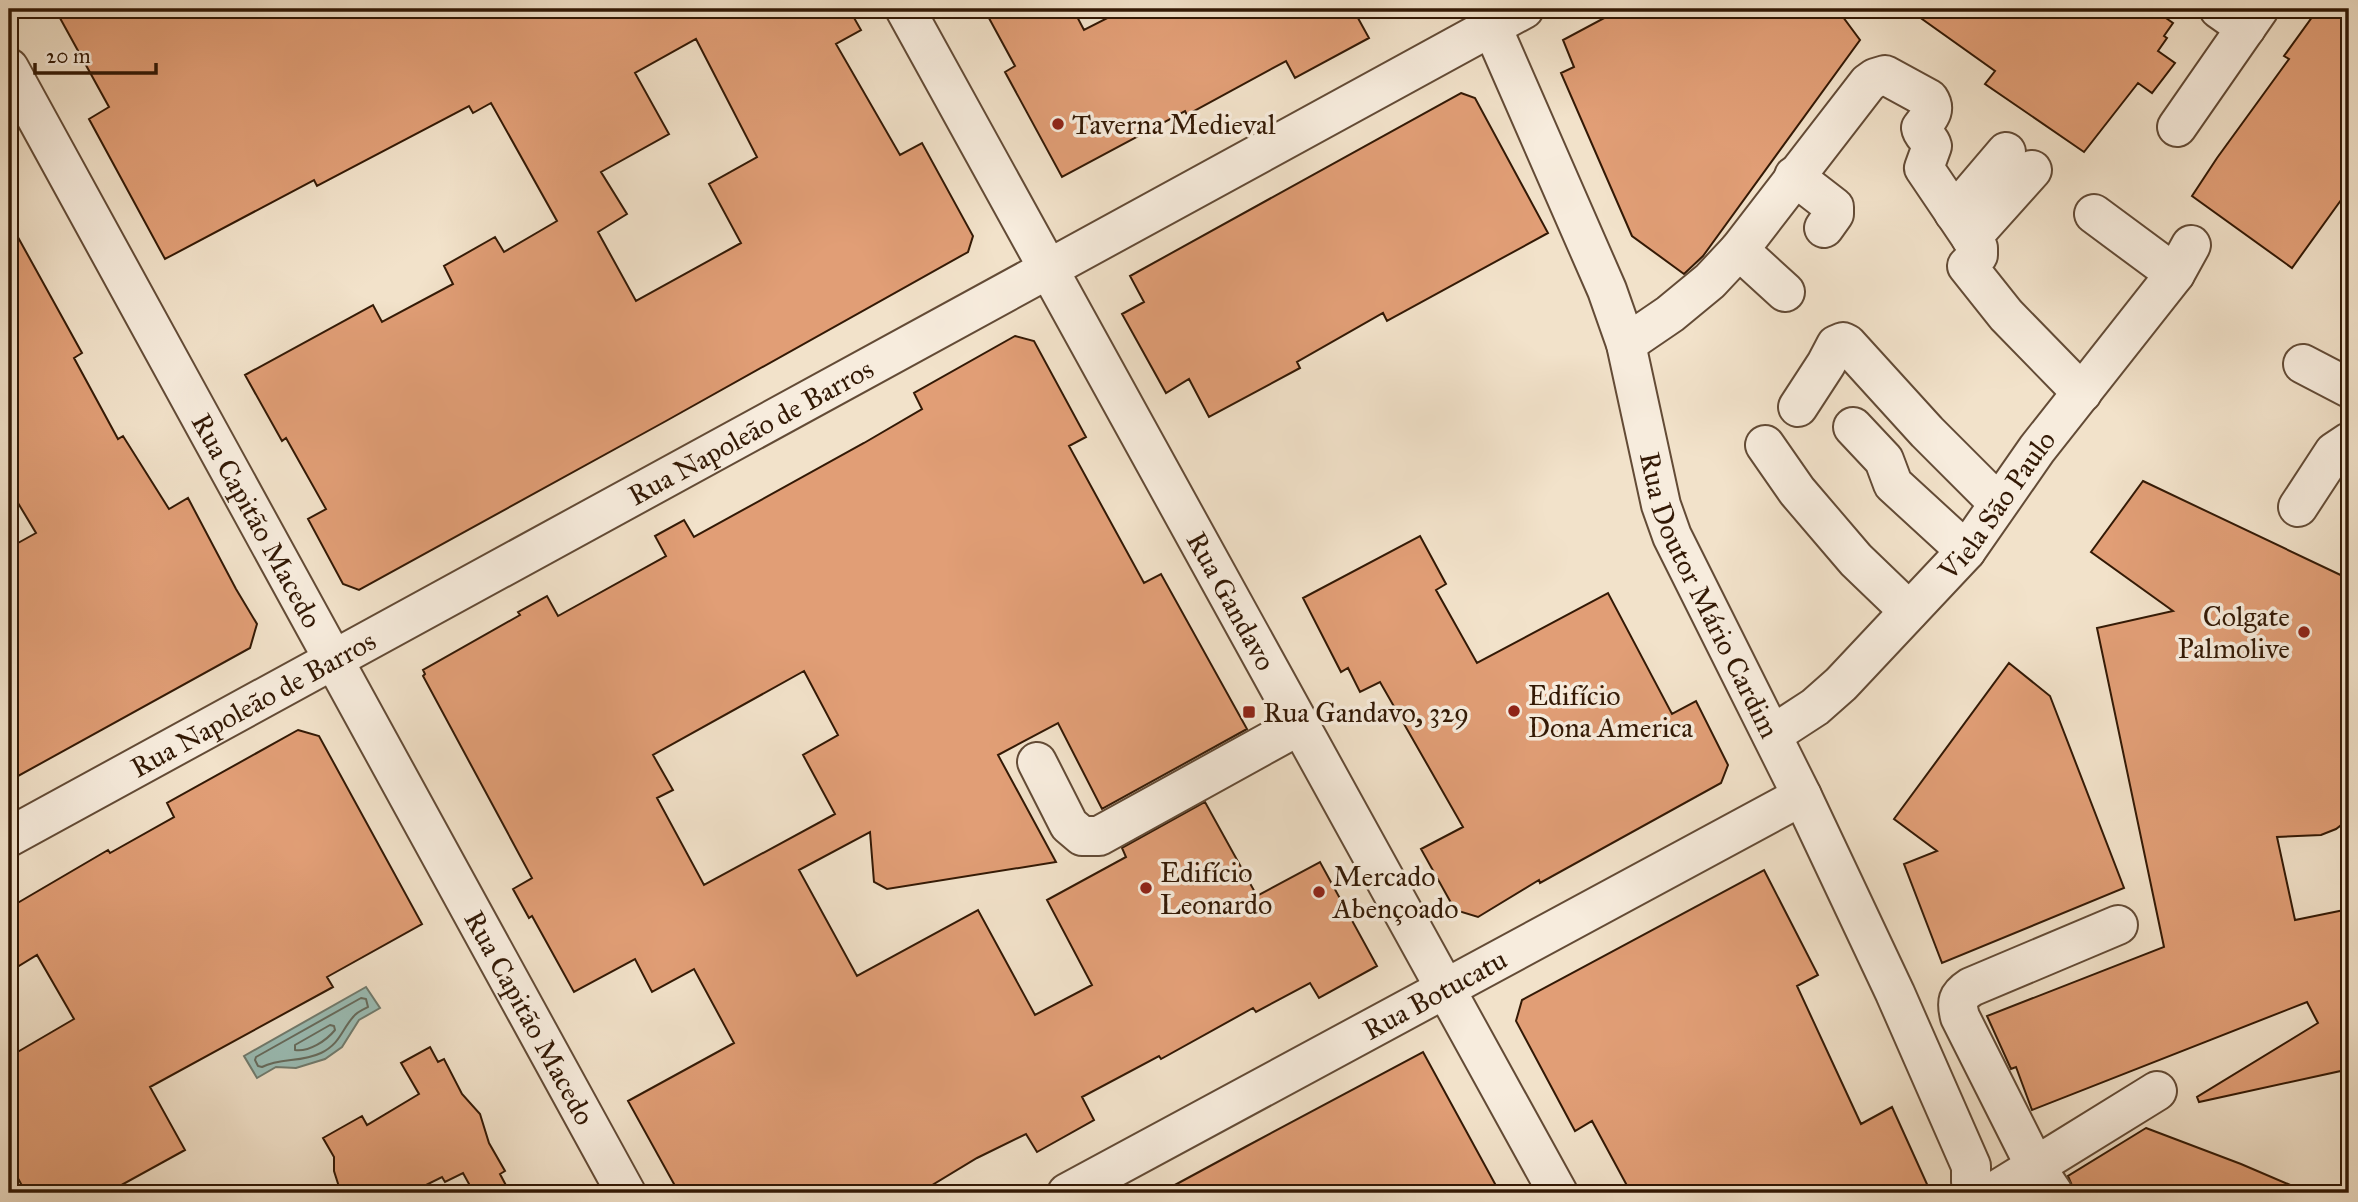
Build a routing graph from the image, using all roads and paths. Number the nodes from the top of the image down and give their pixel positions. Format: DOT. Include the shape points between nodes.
graph roads {
  1 [pos="905,9"];
  2 [pos="1500,15"];
  3 [pos="2241,15"];
  4 [pos="9,68"];
  5 [pos="2177,127"];
  6 [pos="2019,161"];
  7 [pos="1794,176"];
  8 [pos="2094,214"];
  9 [pos="1962,225"];
  10 [pos="1824,228"];
  11 [pos="1739,250"];
  12 [pos="1049,268"];
  13 [pos="1785,292"];
  14 [pos="1626,344"];
  15 [pos="2303,365"];
  16 [pos="2349,388"];
  17 [pos="2082,393"];
  18 [pos="1798,407"];
  19 [pos="1853,427"];
  20 [pos="2349,442"];
  21 [pos="1765,444"];
  22 [pos="1998,503"];
  23 [pos="2298,507"];
  24 [pos="1966,551"];
  25 [pos="1909,611"];
  26 [pos="333,661"];
  27 [pos="1300,725"];
  28 [pos="1772,735"];
  29 [pos="1037,762"];
  30 [pos="1802,796"];
  31 [pos="9,837"];
  32 [pos="2118,925"];
  33 [pos="1445,989"];
  34 [pos="2157,1091"];
  35 [pos="2044,1180"];
  36 [pos="1985,1188"];
  37 [pos="1554,1192"];
  38 [pos="626,1193"];
  39 [pos="1066,1193"];
  1 -- 12 [label="street, Rua Gandavo"];
  2 -- 12 [label="street, Rua Napoleão de Barros"];
  2 -- 14 [label="street, Rua Doutor Mário Cardim"];
  3 -- 5 [label="street"];
  4 -- 26 [label="street, Rua Capitão Macedo"];
  6 -- 9 [label="street"];
  7 -- 9 [label="street" via="1868,83 1881,75 1891,77 1932,102 1932,112 1921,128 1932,146 1924,168"];
  7 -- 10 [label="street" via="1833,207 1834,214"];
  7 -- 11 [label="street"];
  8 -- 17 [label="street, Viela São Paulo" via="2183,259"];
  9 -- 17 [label="street" via="1979,251 1969,268 2006,315"];
  11 -- 13 [label="street"];
  11 -- 14 [label="street" via="1710,281"];
  12 -- 26 [label="street, Rua Napoleão de Barros"];
  12 -- 27 [label="street, Rua Gandavo"];
  14 -- 28 [label="street, Rua Doutor Mário Cardim" via="1672,536"];
  15 -- 16 [label="street"];
  17 -- 22 [label="street, Viela São Paulo"];
  18 -- 22 [label="street" via="1836,345 1843,342"];
  19 -- 24 [label="street" via="1884,460 1879,477"];
  20 -- 23 [label="street" via="2334,452"];
  21 -- 25 [label="street" via="1797,491 1856,560"];
  22 -- 24 [label="street, Viela São Paulo"];
  24 -- 25 [label="street, Viela São Paulo"];
  25 -- 28 [label="street, Viela São Paulo" via="1841,684"];
  26 -- 31 [label="street, Rua Napoleão de Barros"];
  26 -- 38 [label="street, Rua Capitão Macedo"];
  27 -- 29 [label="street" via="1099,836 1082,835 1069,825"];
  27 -- 33 [label="street, Rua Gandavo"];
  28 -- 30 [label="street, Rua Doutor Mário Cardim"];
  30 -- 33 [label="street, Rua Botucatu"];
  30 -- 36 [label="street, Rua Doutor Mário Cardim"];
  32 -- 35 [label="street" via="1971,987 1960,994 1956,1004"];
  33 -- 37 [label="street, Rua Gandavo"];
  33 -- 39 [label="street, Rua Botucatu"];
  34 -- 35 [label="street"];
  35 -- 36 [label="street"];
}
